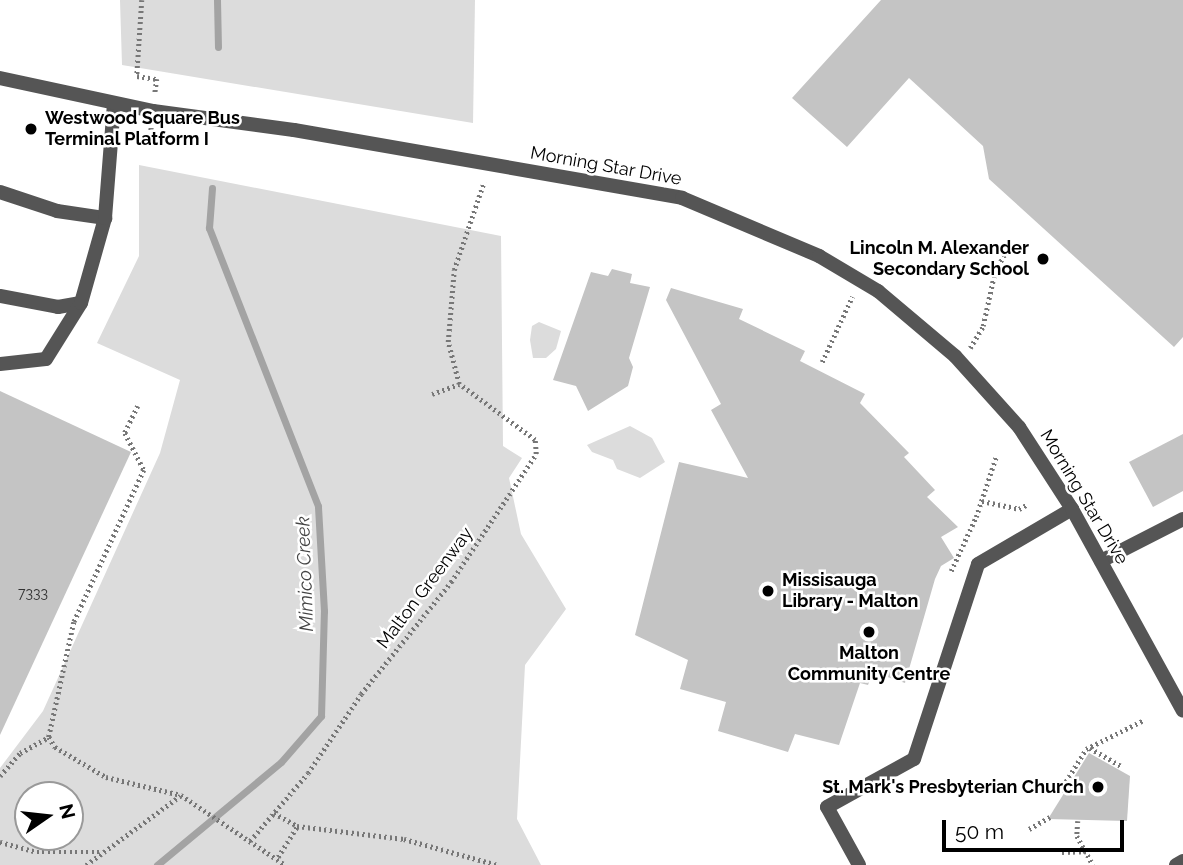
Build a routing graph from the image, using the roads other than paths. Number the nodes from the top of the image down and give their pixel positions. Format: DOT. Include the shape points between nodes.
graph roads {
  1 [pos="0,78"];
  2 [pos="114,104"];
  3 [pos="0,192"];
  4 [pos="105,218"];
  5 [pos="0,296"];
  6 [pos="81,303"];
  7 [pos="0,364"];
  8 [pos="1072,509"];
  9 [pos="1183,519"];
  10 [pos="1101,561"];
  11 [pos="1183,711"];
  12 [pos="1183,861"];
  13 [pos="859,865"];
  14 [pos="1176,865"];
  1 -- 2 [label="street, Morning Star Drive"];
  2 -- 4 [label="street"];
  2 -- 8 [label="street, Morning Star Drive" via="682,198 776,234 861,281 961,362 1019,427"];
  3 -- 4 [label="street" via="57,211"];
  4 -- 6 [label="street"];
  5 -- 6 [label="street" via="39,305"];
  6 -- 7 [label="street" via="46,359"];
  8 -- 10 [label="street, Morning Star Drive"];
  8 -- 13 [label="street" via="978,564 914,759 827,807"];
  9 -- 10 [label="street"];
  10 -- 11 [label="street, Morning Star Drive"];
  12 -- 14 [label="street"];
}
